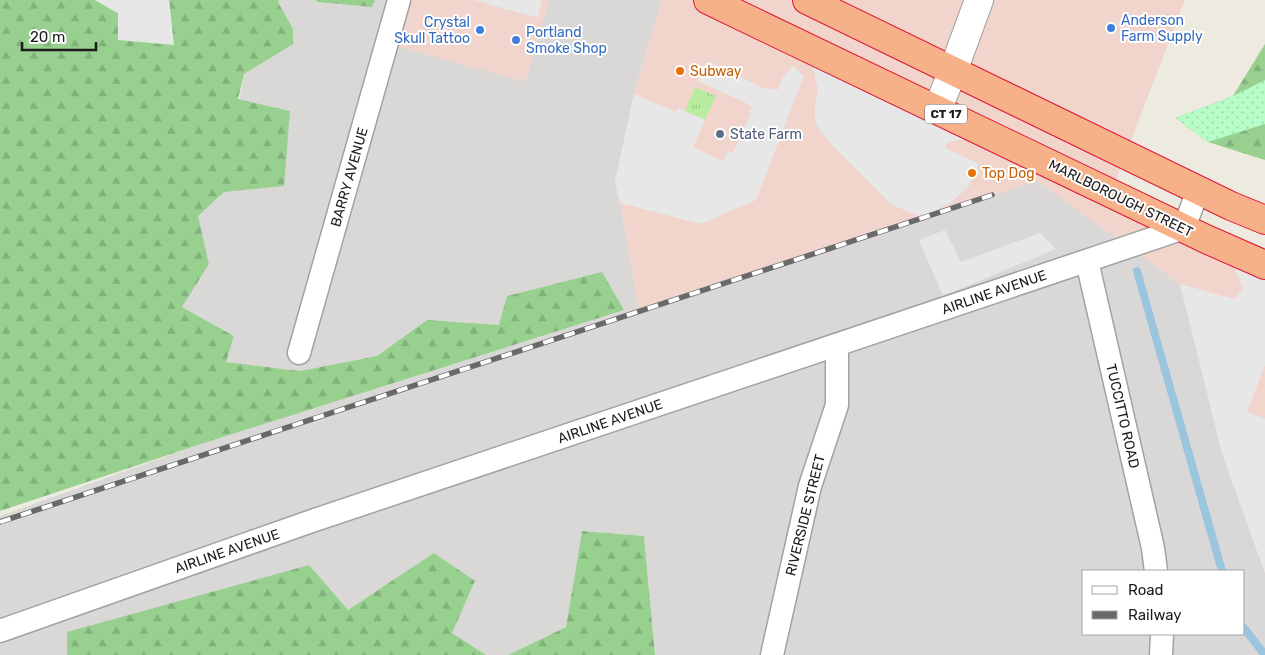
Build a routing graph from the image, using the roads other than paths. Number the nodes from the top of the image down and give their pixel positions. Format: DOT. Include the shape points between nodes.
graph roads {
  1 [pos="399,0"];
  2 [pos="708,0"];
  3 [pos="807,0"];
  4 [pos="979,0"];
  5 [pos="953,71"];
  6 [pos="937,110"];
  7 [pos="1198,190"];
  8 [pos="1265,220"];
  9 [pos="1184,228"];
  10 [pos="1088,260"];
  11 [pos="1265,265"];
  12 [pos="837,345"];
  13 [pos="299,353"];
  14 [pos="1156,570"];
  15 [pos="0,631"];
  16 [pos="1162,635"];
  17 [pos="772,655"];
  18 [pos="1161,655"];
  1 -- 13 [label="street, BARRY AVENUE"];
  2 -- 6 [label="highway, MARLBOROUGH STREET / CT 17"];
  3 -- 5 [label="highway"];
  4 -- 5 [label="street"];
  5 -- 6 [label="street"];
  5 -- 7 [label="highway"];
  6 -- 9 [label="highway, MARLBOROUGH STREET / CT 17"];
  7 -- 8 [label="highway"];
  7 -- 9 [label="street"];
  9 -- 10 [label="street, AIRLINE AVENUE"];
  9 -- 11 [label="highway, MARLBOROUGH STREET / CT 17"];
  10 -- 12 [label="street, AIRLINE AVENUE"];
  10 -- 14 [label="street, TUCCITTO ROAD"];
  12 -- 15 [label="street, AIRLINE AVENUE" via="319,519"];
  12 -- 17 [label="street, RIVERSIDE STREET" via="837,405 810,486"];
  16 -- 18 [label="street"];
}
